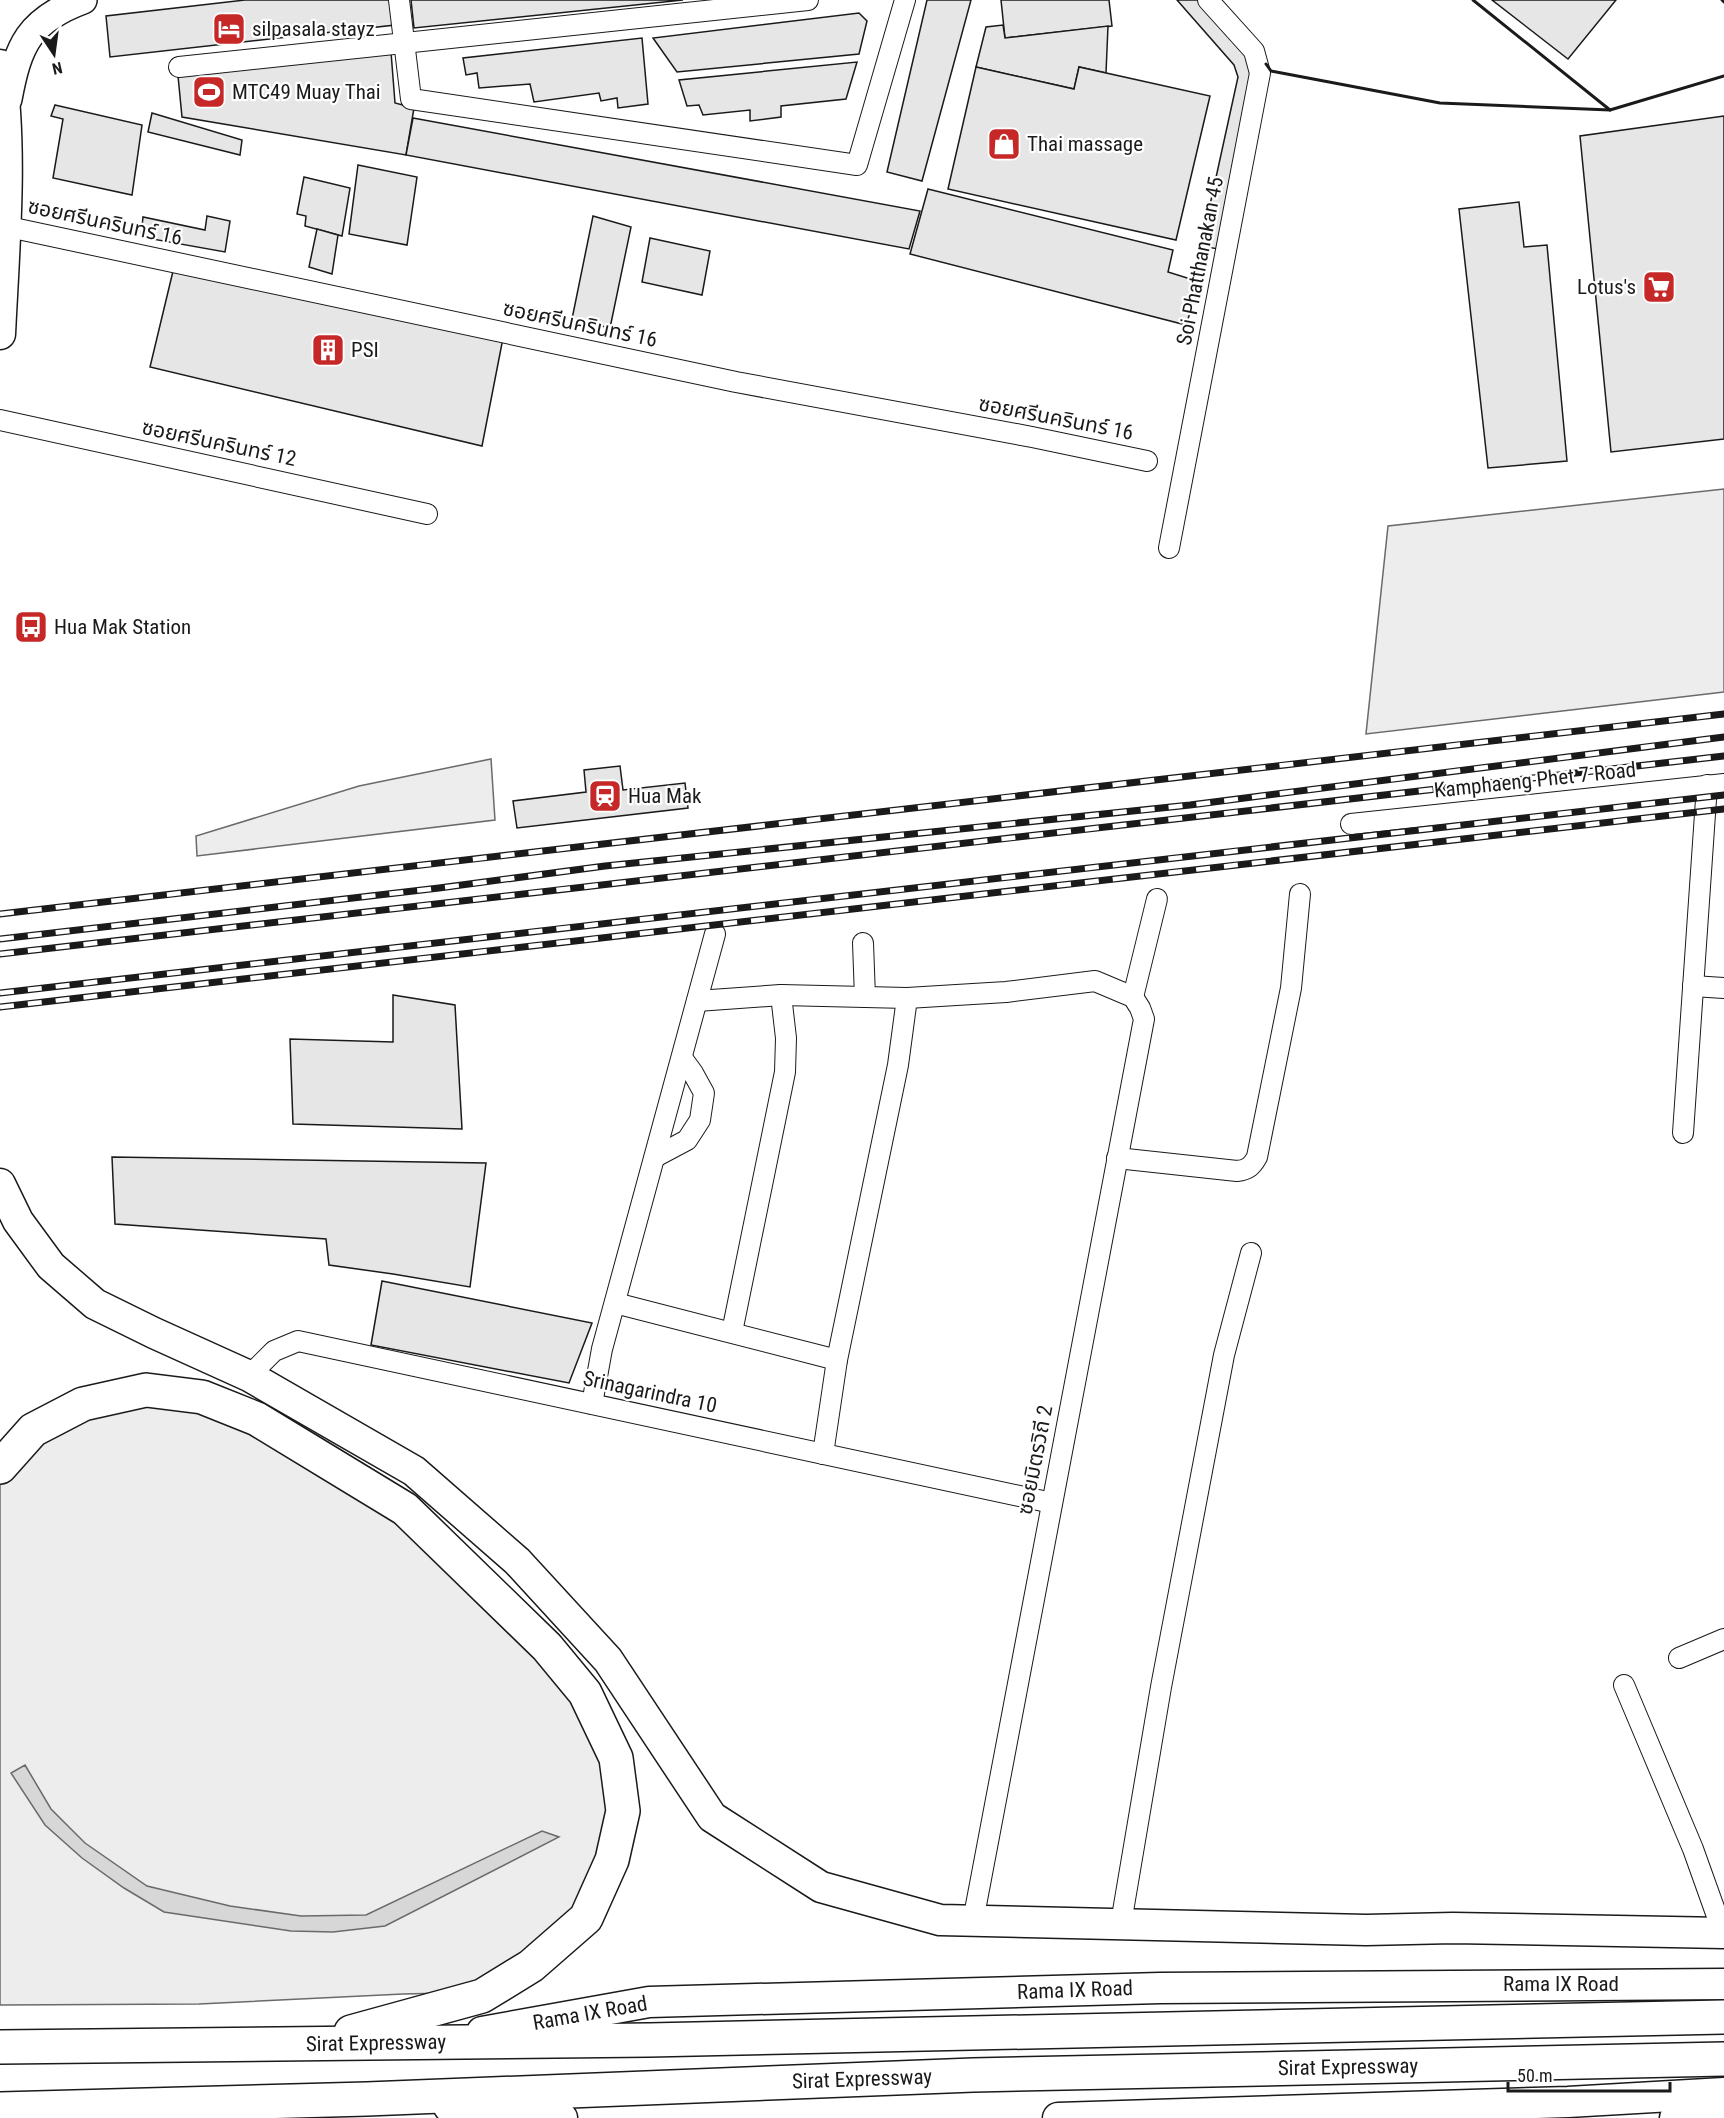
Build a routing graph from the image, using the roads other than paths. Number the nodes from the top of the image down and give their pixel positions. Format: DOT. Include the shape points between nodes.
graph roads {
  1 [pos="83,0"];
  2 [pos="399,0"];
  3 [pos="808,0"];
  4 [pos="905,0"];
  5 [pos="1208,0"];
  6 [pos="403,43"];
  7 [pos="179,67"];
  8 [pos="2,87"];
  9 [pos="4,226"];
  10 [pos="0,334"];
  11 [pos="0,420"];
  12 [pos="1147,461"];
  13 [pos="427,514"];
  14 [pos="1169,548"];
  15 [pos="1715,785"];
  16 [pos="1351,824"];
  17 [pos="1300,894"];
  18 [pos="1157,899"];
  19 [pos="715,934"];
  20 [pos="862,943"];
  21 [pos="1693,986"];
  22 [pos="1724,988"];
  23 [pos="781,995"];
  24 [pos="865,997"];
  25 [pos="907,998"];
  26 [pos="697,1001"];
  27 [pos="1136,1003"];
  28 [pos="682,1058"];
  29 [pos="1683,1133"];
  30 [pos="655,1156"];
  31 [pos="1117,1158"];
  32 [pos="0,1184"];
  33 [pos="1251,1253"];
  34 [pos="615,1303"];
  35 [pos="732,1332"];
  36 [pos="837,1359"];
  37 [pos="249,1376"];
  38 [pos="592,1404"];
  39 [pos="823,1454"];
  40 [pos="0,1467"];
  41 [pos="1052,1503"];
  42 [pos="1724,1639"];
  43 [pos="1679,1658"];
  44 [pos="1624,1685"];
  45 [pos="973,1921"];
  46 [pos="1120,1923"];
  47 [pos="1724,1933"];
  48 [pos="1724,1984"];
  49 [pos="1724,2017"];
  50 [pos="430,2042"];
  51 [pos="303,2045"];
  52 [pos="0,2047"];
  53 [pos="1724,2059"];
  54 [pos="1724,2093"];
  55 [pos="367,2099"];
  56 [pos="246,2103"];
  57 [pos="0,2109"];
  58 [pos="1724,2110"];
  59 [pos="308,2118"];
  60 [pos="562,2118"];
  61 [pos="1058,2118"];
  62 [pos="1675,2118"];
  1 -- 8 [label="main road" via="42,22 19,52"];
  2 -- 6 [label="street"];
  3 -- 6 [label="street"];
  4 -- 6 [label="street" via="857,165 411,99"];
  5 -- 14 [label="street, Soi Phatthanakan 45" via="1254,51 1260,73"];
  6 -- 7 [label="street"];
  8 -- 9 [label="main road"];
  9 -- 10 [label="main road"];
  9 -- 12 [label="street, ซอยศรีนครินทร์ 16" via="724,379"];
  11 -- 13 [label="street, ซอยศรีนครินทร์ 12"];
  15 -- 16 [label="street, Kamphaeng Phet 7 Road"];
  15 -- 21 [label="street"];
  17 -- 31 [label="street" via="1291,988 1252,1165 1237,1171"];
  18 -- 27 [label="street, ซอยมิตรวิถี 2"];
  19 -- 26 [label="street"];
  20 -- 24 [label="street"];
  21 -- 22 [label="street"];
  21 -- 29 [label="street"];
  23 -- 24 [label="street"];
  23 -- 26 [label="street"];
  23 -- 35 [label="street" via="786,1038 784,1072"];
  24 -- 25 [label="street"];
  25 -- 27 [label="street" via="1095,981"];
  25 -- 36 [label="street" via="898,1065"];
  26 -- 28 [label="street"];
  27 -- 31 [label="street, ซอยมิตรวิถี 2" via="1144,1019"];
  28 -- 30 [label="street"];
  28 -- 30 [label="street" via="704,1093 700,1120 687,1140"];
  30 -- 34 [label="street"];
  31 -- 41 [label="street, ซอยมิตรวิถี 2"];
  32 -- 37 [label="main road" via="18,1221 51,1266 96,1304"];
  33 -- 46 [label="street" via="1224,1355"];
  34 -- 35 [label="street"];
  34 -- 38 [label="street"];
  35 -- 36 [label="street"];
  36 -- 39 [label="street"];
  37 -- 38 [label="street, Srinagarindra 10" via="274,1351 298,1341"];
  37 -- 45 [label="main road" via="414,1471 518,1561 608,1660 712,1817 821,1887 940,1920"];
  38 -- 39 [label="street, Srinagarindra 10"];
  39 -- 41 [label="street, Srinagarindra 10"];
  40 -- 51 [label="highway" via="33,1430 83,1404 146,1390 202,1397 257,1419 405,1509 547,1647 585,1693 616,1758 623,1811 612,1860 586,1918 531,1966 482,1996"];
  41 -- 45 [label="street, ซอยมิตรวิถี 2"];
  42 -- 43 [label="street"];
  44 -- 47 [label="street" via="1694,1849"];
  45 -- 46 [label="main road"];
  46 -- 47 [label="main road"];
  48 -- 50 [label="main road, Rama IX Road" via="1160,1988 649,2002"];
  49 -- 50 [label="highway, Sirat Expressway"];
  50 -- 51 [label="highway, Sirat Expressway"];
  51 -- 52 [label="highway, Sirat Expressway"];
  53 -- 55 [label="highway, Sirat Expressway" via="973,2075"];
  54 -- 61 [label="main road" via="1568,2102"];
  55 -- 56 [label="highway, Sirat Expressway"];
  55 -- 60 [label="main road"];
  56 -- 57 [label="highway, Sirat Expressway"];
  56 -- 59 [label="highway"];
  58 -- 62 [label="main road"];
}
